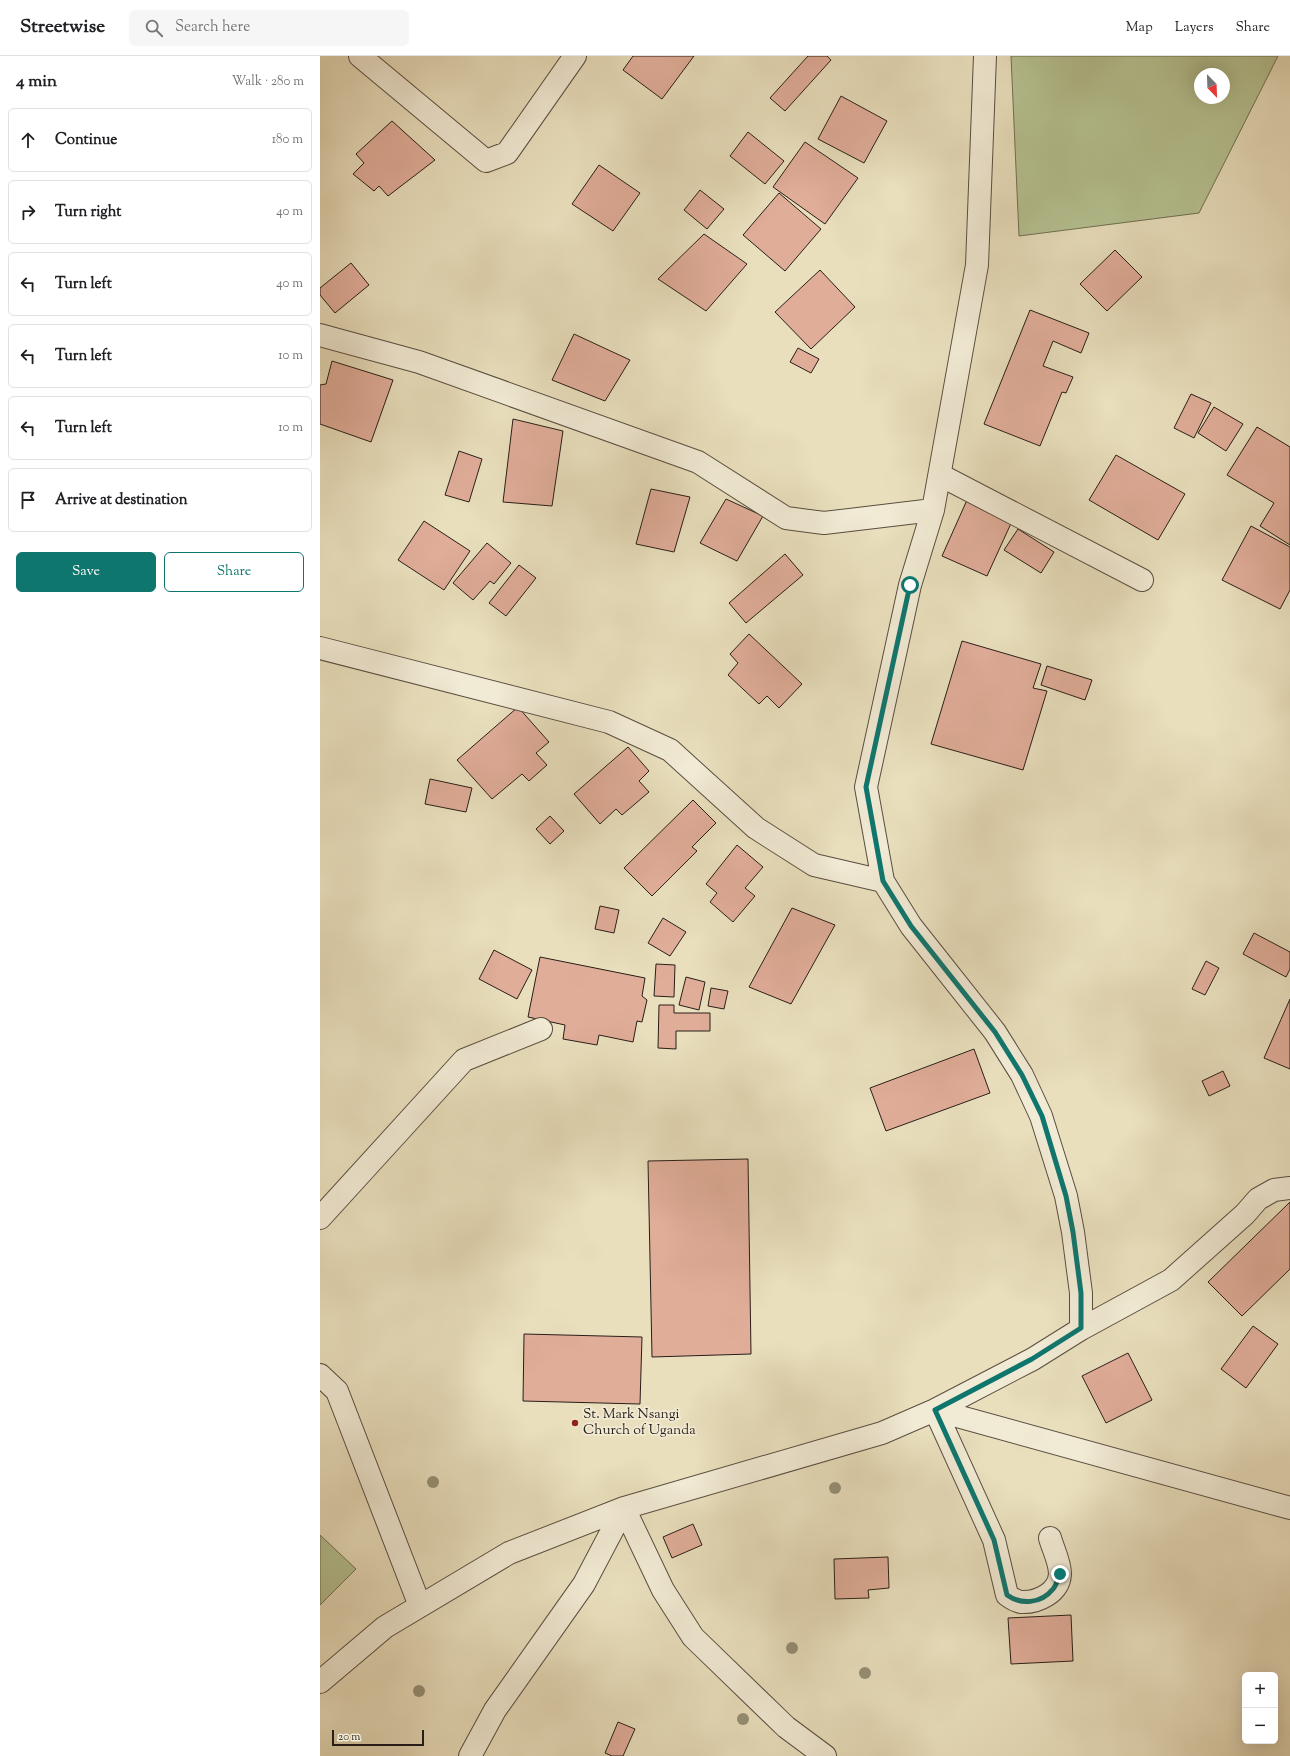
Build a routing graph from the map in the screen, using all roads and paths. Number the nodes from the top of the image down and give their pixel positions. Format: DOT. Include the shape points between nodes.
graph roads {
  1 [pos="360,56"];
  2 [pos="575,56"];
  3 [pos="985,56"];
  4 [pos="320,335"];
  5 [pos="940,475"];
  6 [pos="933,510"];
  7 [pos="1142,580"];
  8 [pos="320,648"];
  9 [pos="883,881"];
  10 [pos="541,1029"];
  11 [pos="1290,1188"];
  12 [pos="320,1218"];
  13 [pos="1081,1328"];
  14 [pos="320,1375"];
  15 [pos="935,1410"];
  16 [pos="624,1508"];
  17 [pos="1290,1508"];
  18 [pos="1050,1538"];
  19 [pos="420,1606"];
  20 [pos="320,1682"];
  21 [pos="470,1756"];
  22 [pos="825,1756"];
  1 -- 2 [label="street" via="486,161 507,153"];
  3 -- 5 [label="street" via="976,265"];
  4 -- 6 [label="street" via="419,362 698,462 786,518 824,523"];
  5 -- 6 [label="street"];
  5 -- 7 [label="street"];
  6 -- 9 [label="street" via="910,585 866,787"];
  8 -- 9 [label="street" via="609,722 670,750 756,828 814,865"];
  9 -- 13 [label="street" via="911,926 995,1032 1022,1075 1042,1116 1066,1196 1073,1232 1081,1293"];
  10 -- 12 [label="street" via="464,1060"];
  11 -- 13 [label="street" via="1274,1190 1258,1199 1245,1214 1171,1280"];
  13 -- 15 [label="street" via="1032,1359"];
  14 -- 19 [label="street" via="337,1390"];
  15 -- 16 [label="street" via="882,1433"];
  15 -- 17 [label="street"];
  15 -- 18 [label="street" via="994,1540 1007,1595 1014,1600 1040,1600 1054,1589 1060,1574"];
  16 -- 19 [label="street" via="509,1553"];
  16 -- 21 [label="street" via="584,1584 495,1710"];
  16 -- 22 [label="street" via="663,1590 693,1637 786,1727"];
  19 -- 20 [label="street" via="385,1626"];
}
